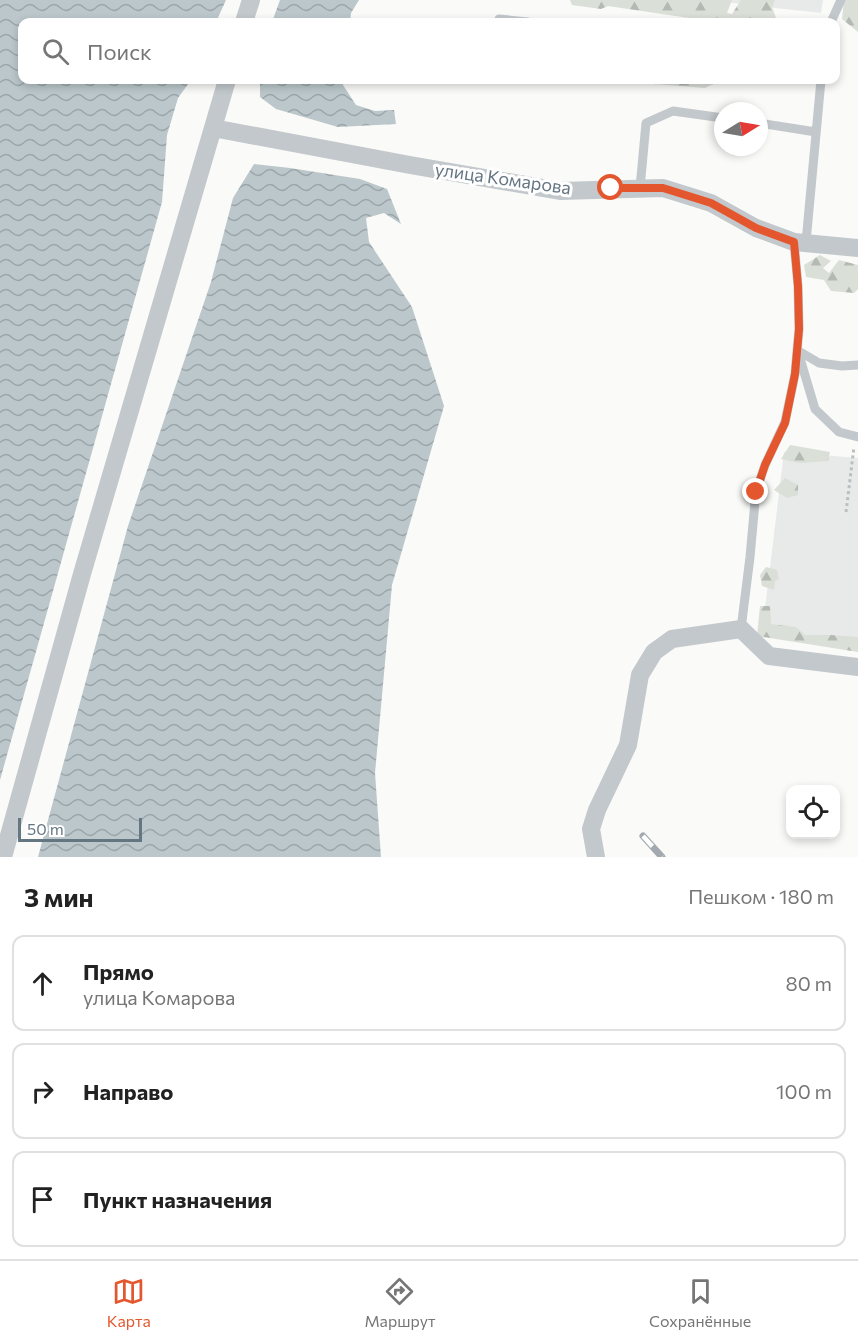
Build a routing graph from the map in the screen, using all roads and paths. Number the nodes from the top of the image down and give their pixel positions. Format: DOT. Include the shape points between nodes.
graph roads {
  1 [pos="251,0"];
  2 [pos="841,0"];
  3 [pos="245,18"];
  4 [pos="833,18"];
  5 [pos="226,84"];
  6 [pos="821,84"];
  7 [pos="714,117"];
  8 [pos="768,124"];
  9 [pos="213,128"];
  10 [pos="816,132"];
  11 [pos="640,188"];
  12 [pos="800,242"];
  13 [pos="858,248"];
  14 [pos="797,350"];
  15 [pos="858,365"];
  16 [pos="856,436"];
  17 [pos="846,512"];
  18 [pos="741,629"];
  19 [pos="858,667"];
  20 [pos="3,857"];
  21 [pos="596,857"];
  1 -- 3 [label="street"];
  2 -- 4 [label="lane"];
  5 -- 9 [label="street"];
  6 -- 10 [label="lane"];
  7 -- 11 [label="lane" via="674,111 646,123"];
  8 -- 10 [label="lane"];
  9 -- 11 [label="street, улица Комарова" via="560,191"];
  9 -- 20 [label="street"];
  10 -- 12 [label="lane"];
  11 -- 12 [label="street, улица Комарова" via="663,188 711,203 756,228"];
  12 -- 13 [label="street, улица Комарова"];
  12 -- 14 [label="lane"];
  14 -- 15 [label="lane" via="819,363"];
  14 -- 16 [label="lane" via="815,409 839,432"];
  14 -- 18 [label="lane" via="785,423 756,492"];
  16 -- 17 [label="path"];
  18 -- 19 [label="street" via="769,657"];
  18 -- 21 [label="street" via="672,639 654,652 640,675 628,745 591,829"];
}
